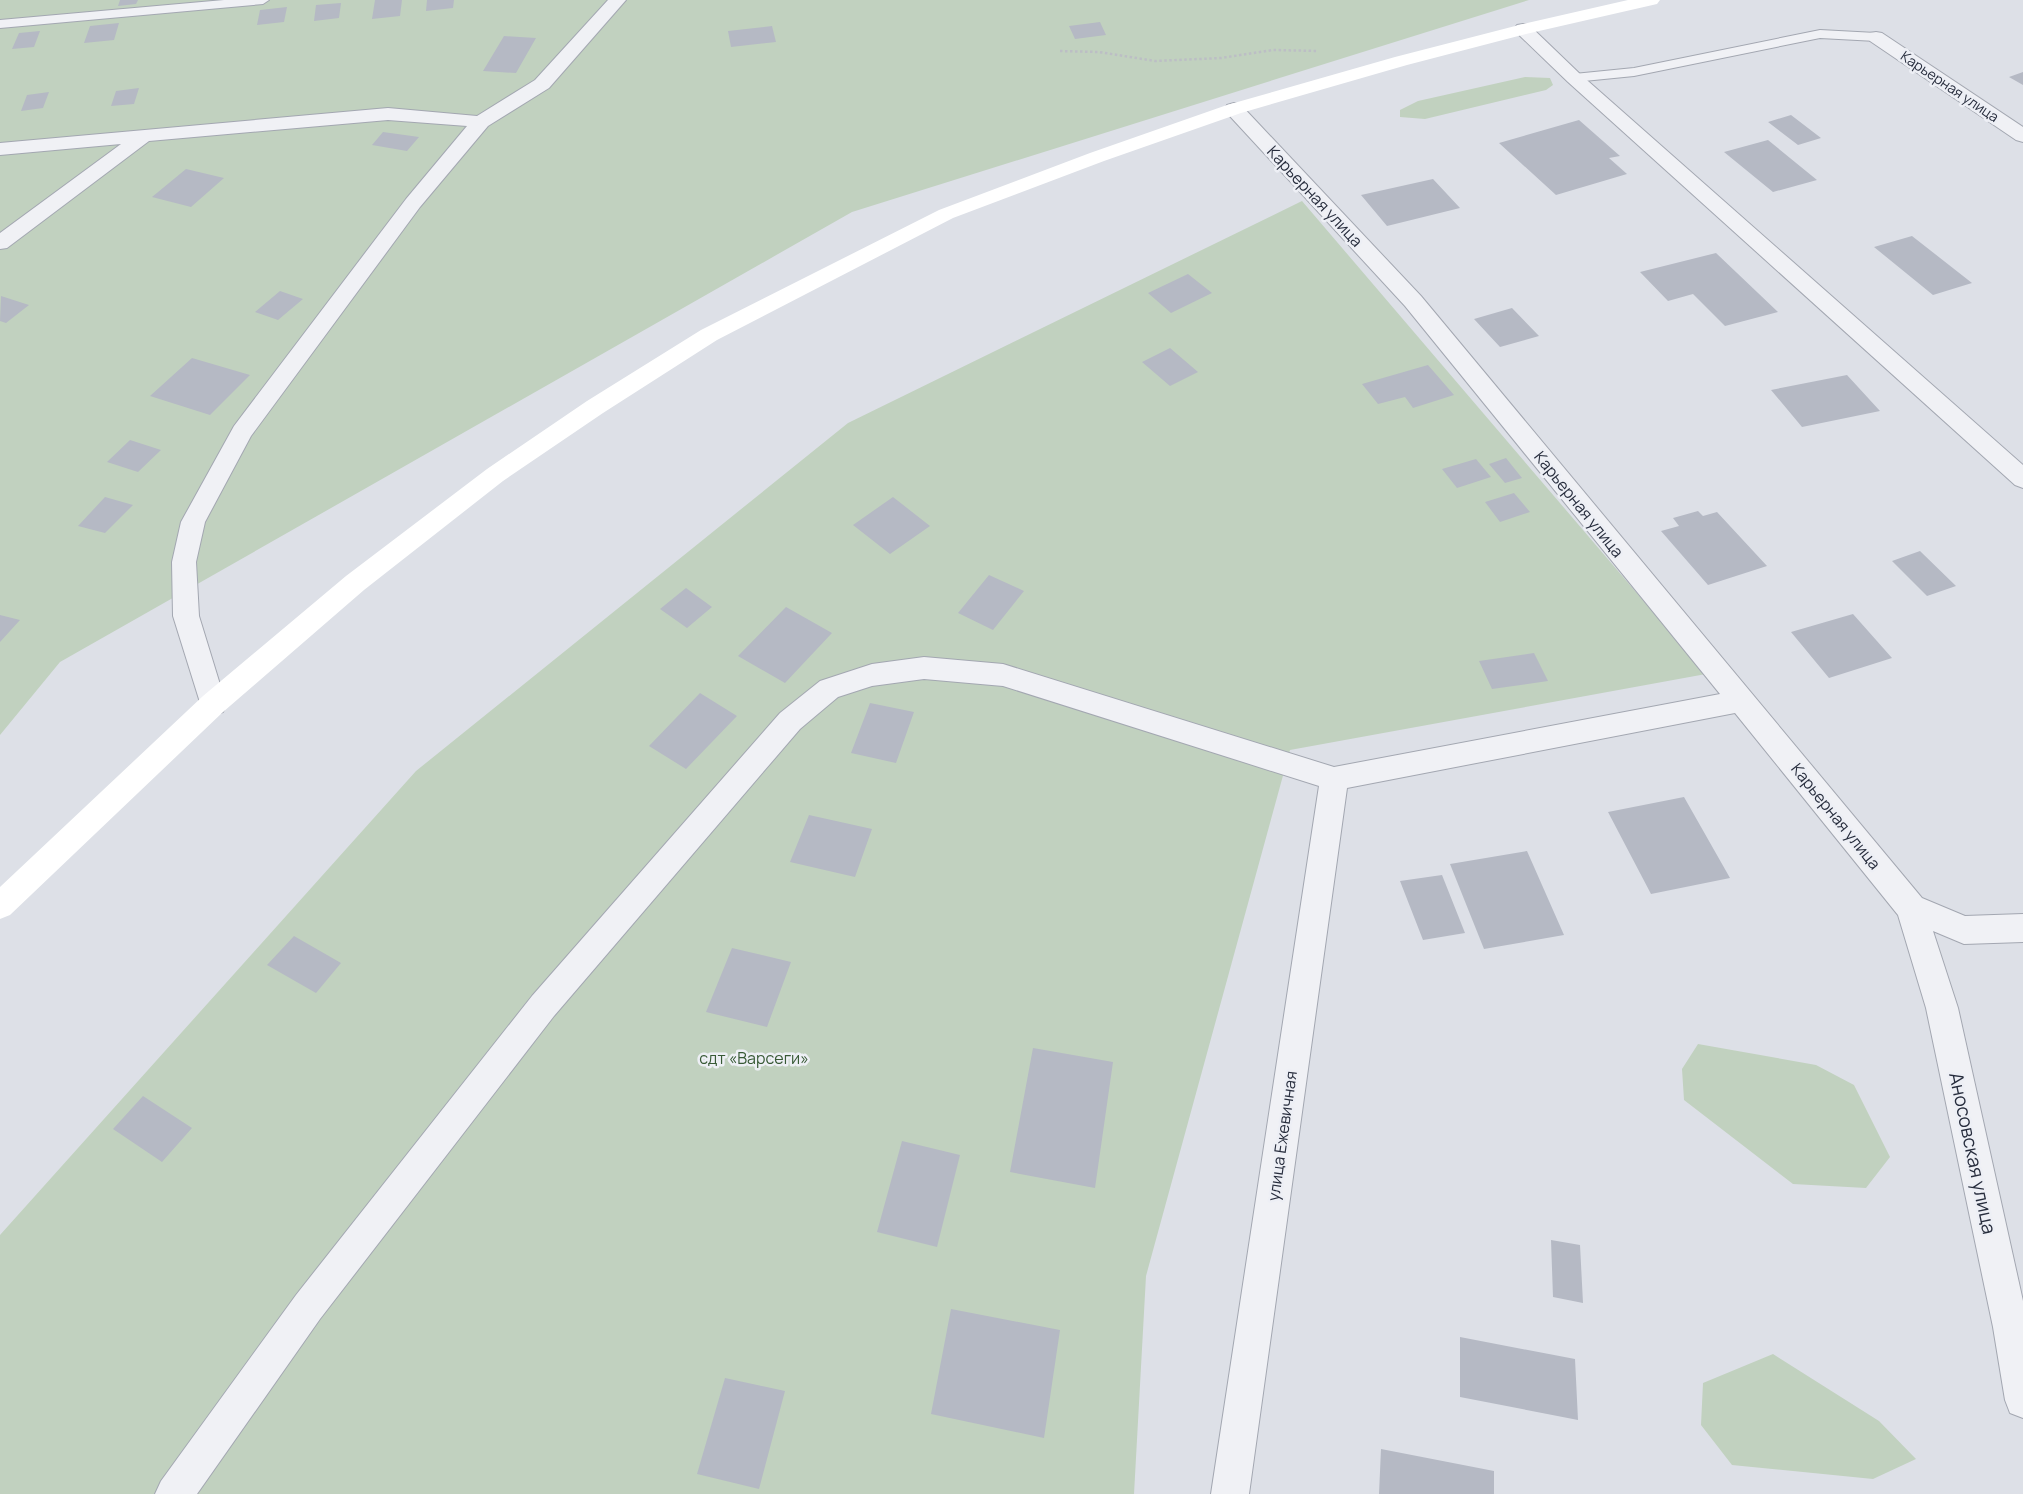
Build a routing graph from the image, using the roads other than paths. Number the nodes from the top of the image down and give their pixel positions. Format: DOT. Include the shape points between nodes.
graph roads {
  1 [pos="263,0"];
  2 [pos="617,0"];
  3 [pos="1651,0"];
  4 [pos="163,5"];
  5 [pos="0,24"];
  6 [pos="1522,29"];
  7 [pos="1876,37"];
  8 [pos="1574,78"];
  9 [pos="1234,109"];
  10 [pos="481,122"];
  11 [pos="145,135"];
  12 [pos="2023,136"];
  13 [pos="0,149"];
  14 [pos="0,243"];
  15 [pos="2023,479"];
  16 [pos="1741,700"];
  17 [pos="214,704"];
  18 [pos="1334,778"];
  19 [pos="5,895"];
  20 [pos="1911,908"];
  21 [pos="2023,928"];
  22 [pos="2023,1400"];
  23 [pos="174,1494"];
  24 [pos="1230,1494"];
  1 -- 4 [label="lane"];
  2 -- 10 [label="street" via="542,84"];
  3 -- 6 [label="main road"];
  4 -- 5 [label="lane"];
  6 -- 8 [label="street"];
  6 -- 9 [label="main road"];
  7 -- 8 [label="lane" via="1820,34 1634,72"];
  7 -- 12 [label="street, Карьерная улица"];
  8 -- 15 [label="street"];
  9 -- 16 [label="street, Карьерная улица" via="1413,301"];
  9 -- 17 [label="main road" via="946,214 709,335 496,475 355,583"];
  10 -- 11 [label="street" via="388,114"];
  10 -- 17 [label="street" via="413,203 242,432 193,522 184,562 186,616"];
  11 -- 13 [label="street"];
  11 -- 14 [label="street"];
  16 -- 18 [label="street"];
  16 -- 20 [label="street, Карьерная улица"];
  17 -- 19 [label="main road"];
  18 -- 23 [label="street" via="1004,676 924,668 872,675 829,690 790,721 543,1006 308,1307"];
  18 -- 24 [label="street, улица Ежевичная"];
  20 -- 21 [label="street" via="1964,930"];
  20 -- 22 [label="street, Аносовская улица" via="1942,1008 2011,1327"];
}
